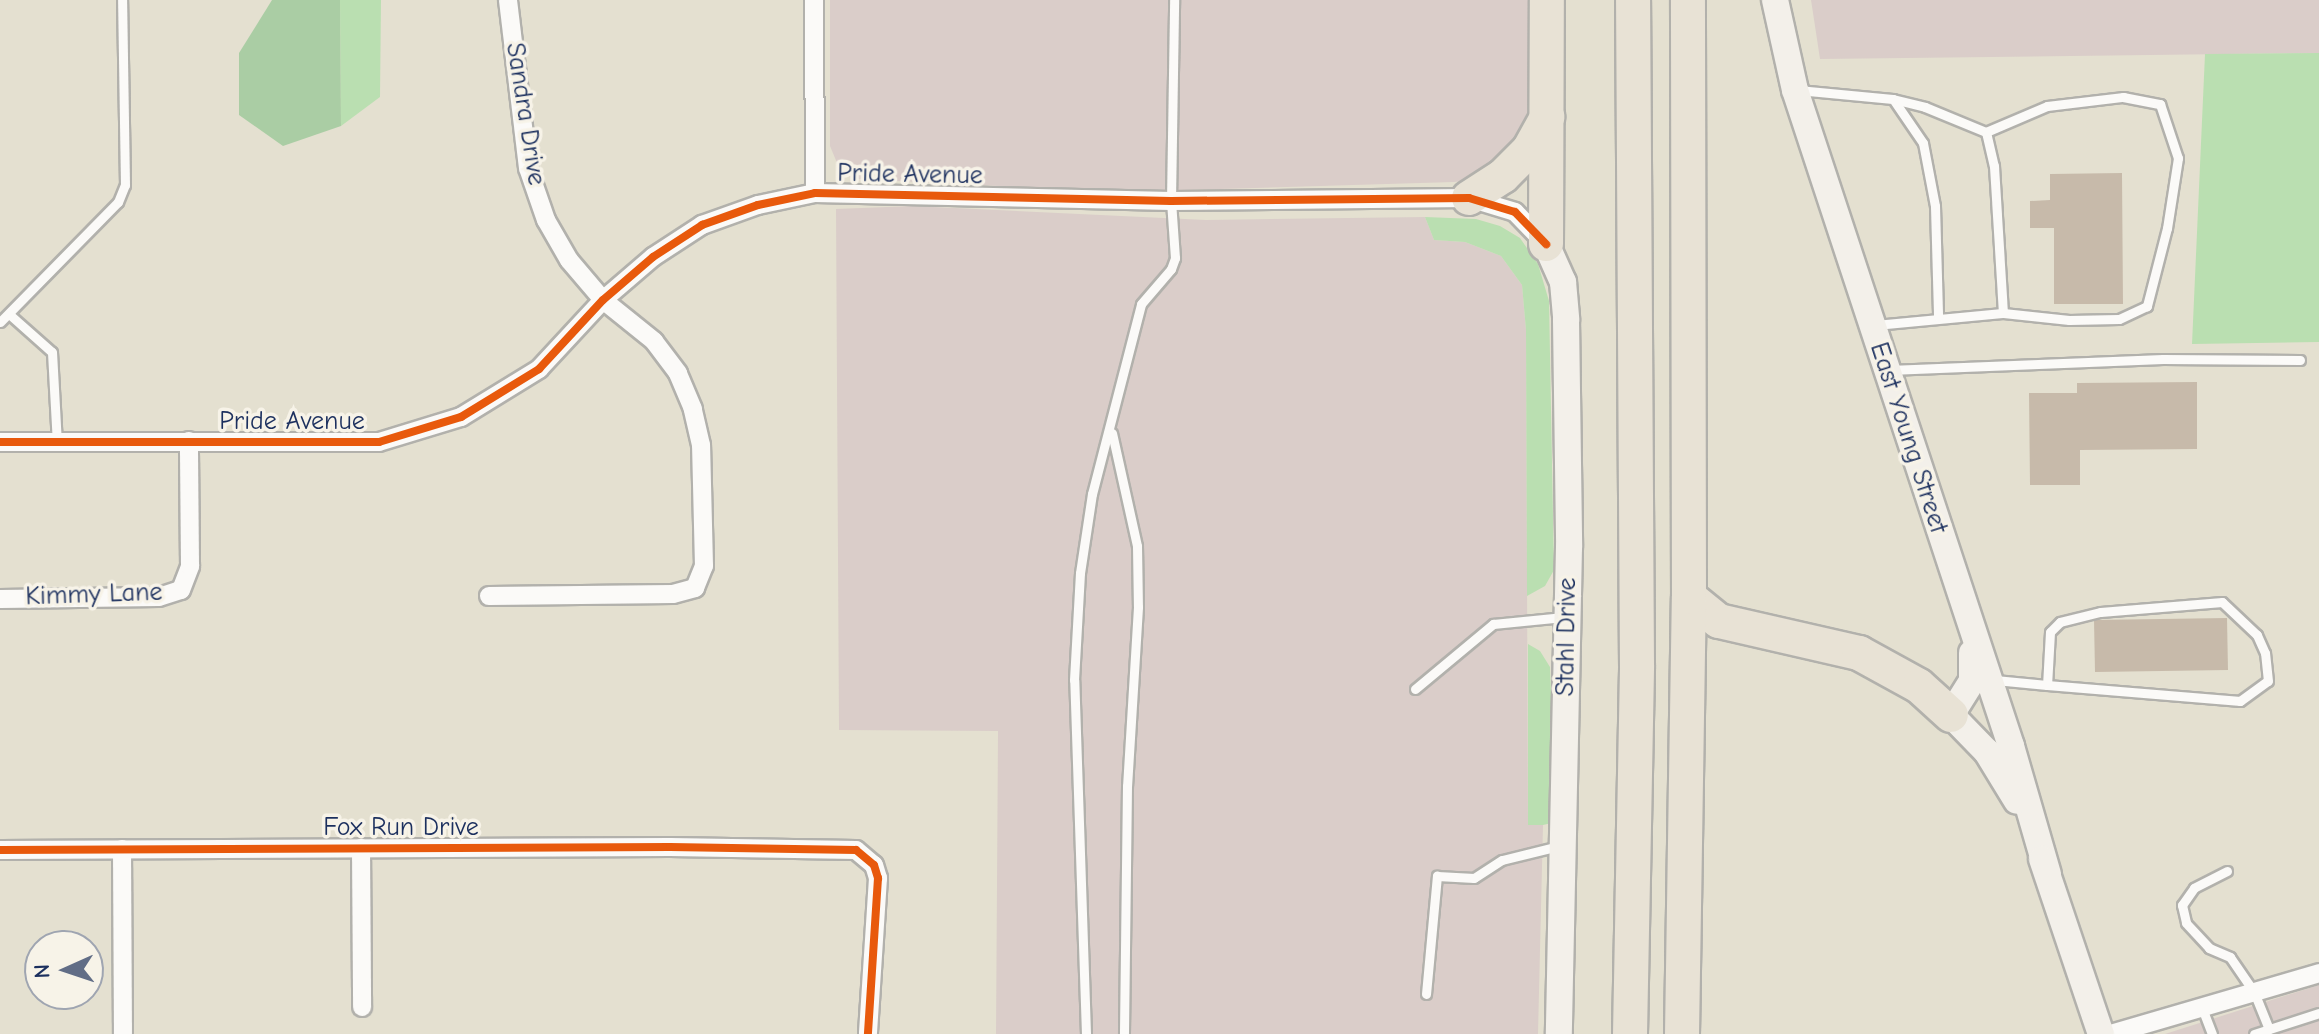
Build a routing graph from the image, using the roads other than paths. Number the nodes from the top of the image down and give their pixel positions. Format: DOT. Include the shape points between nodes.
graph roads {
  1 [pos="122,0"];
  2 [pos="508,0"];
  3 [pos="814,0"];
  4 [pos="1174,0"];
  5 [pos="1547,0"];
  6 [pos="1633,0"];
  7 [pos="1688,0"];
  8 [pos="1775,0"];
  9 [pos="1795,90"];
  10 [pos="1893,99"];
  11 [pos="1547,116"];
  12 [pos="1986,132"];
  13 [pos="815,193"];
  14 [pos="1469,198"];
  15 [pos="1171,201"];
  16 [pos="1546,244"];
  17 [pos="603,300"];
  18 [pos="2003,313"];
  19 [pos="9,314"];
  20 [pos="1938,316"];
  21 [pos="0,322"];
  22 [pos="1871,325"];
  23 [pos="2300,360"];
  24 [pos="1886,370"];
  25 [pos="1111,430"];
  26 [pos="189,441"];
  27 [pos="0,442"];
  28 [pos="57,443"];
  29 [pos="489,596"];
  30 [pos="1689,597"];
  31 [pos="0,599"];
  32 [pos="1567,617"];
  33 [pos="1972,637"];
  34 [pos="1987,679"];
  35 [pos="2047,685"];
  36 [pos="1415,689"];
  37 [pos="1951,715"];
  38 [pos="1563,845"];
  39 [pos="361,848"];
  40 [pos="122,849"];
  41 [pos="0,850"];
  42 [pos="2227,871"];
  43 [pos="2048,874"];
  44 [pos="2319,973"];
  45 [pos="2254,992"];
  46 [pos="1426,994"];
  47 [pos="362,1007"];
  48 [pos="2202,1008"];
  49 [pos="2319,1013"];
  50 [pos="2269,1029"];
  51 [pos="123,1034"];
  52 [pos="868,1034"];
  53 [pos="1086,1034"];
  54 [pos="1124,1034"];
  55 [pos="1559,1034"];
  56 [pos="1630,1034"];
  57 [pos="1682,1034"];
  58 [pos="2101,1034"];
  59 [pos="2111,1034"];
  60 [pos="2212,1034"];
  61 [pos="2254,1034"];
  1 -- 19 [label="lane" via="125,185 118,202"];
  2 -- 17 [label="street, Sandra Drive" via="528,168 546,220 569,260"];
  3 -- 13 [label="street"];
  4 -- 15 [label="lane"];
  5 -- 11 [label="highway"];
  6 -- 56 [label="highway" via="1637,665"];
  7 -- 30 [label="highway"];
  8 -- 9 [label="main road, East Young Street"];
  9 -- 10 [label="lane"];
  9 -- 22 [label="main road, East Young Street"];
  10 -- 12 [label="lane"];
  10 -- 20 [label="lane" via="1923,143 1935,206"];
  11 -- 14 [label="highway" via="1529,150 1503,176"];
  11 -- 16 [label="highway"];
  12 -- 18 [label="lane" via="1994,166"];
  12 -- 18 [label="lane" via="2047,106 2123,97 2160,104 2178,158 2147,306 2119,319"];
  13 -- 15 [label="street, Pride Avenue"];
  13 -- 17 [label="street, Pride Avenue" via="702,225 653,257"];
  14 -- 15 [label="street, Pride Avenue"];
  14 -- 16 [label="street, Pride Avenue" via="1515,212"];
  15 -- 25 [label="lane" via="1175,258 1141,304"];
  16 -- 32 [label="main road, Stahl Drive" via="1563,282 1566,320"];
  17 -- 26 [label="street, Pride Avenue" via="539,369 461,417 379,442"];
  17 -- 29 [label="street, Sandra Drive" via="654,341 678,373 693,409 701,445 704,566 695,588 673,594"];
  18 -- 20 [label="lane"];
  19 -- 21 [label="lane"];
  19 -- 28 [label="lane" via="52,352"];
  20 -- 22 [label="lane"];
  22 -- 24 [label="main road, East Young Street"];
  23 -- 24 [label="lane" via="2163,359"];
  24 -- 33 [label="main road, East Young Street"];
  25 -- 53 [label="lane" via="1092,494 1080,573 1074,680"];
  25 -- 54 [label="lane" via="1137,546"];
  26 -- 28 [label="street, Pride Avenue"];
  26 -- 31 [label="street, Kimmy Lane" via="190,566 181,590 159,597"];
  27 -- 28 [label="street, Pride Avenue"];
  30 -- 37 [label="highway" via="1719,621 1859,653 1919,686"];
  30 -- 57 [label="highway"];
  32 -- 36 [label="lane" via="1493,624"];
  32 -- 38 [label="main road, Stahl Drive"];
  33 -- 34 [label="main road, East Young Street"];
  33 -- 37 [label="main road" via="1972,681"];
  34 -- 35 [label="lane"];
  34 -- 43 [label="main road, East Young Street"];
  35 -- 35 [label="lane" via="2240,701 2268,681 2257,635 2222,602 2100,612 2060,622 2050,632"];
  37 -- 43 [label="main road, East Young Street" via="1987,752 2020,806"];
  38 -- 46 [label="lane" via="1502,860 1474,878 1437,876"];
  38 -- 55 [label="main road, Stahl Drive"];
  39 -- 40 [label="street, Fox Run Drive"];
  39 -- 47 [label="street"];
  39 -- 52 [label="street, Fox Run Drive" via="856,850 874,865 879,890"];
  40 -- 41 [label="street, Fox Run Drive"];
  40 -- 51 [label="street"];
  42 -- 45 [label="lane" via="2194,888 2182,905 2186,923 2209,948 2230,957"];
  43 -- 58 [label="main road, East Young Street"];
  44 -- 45 [label="street"];
  45 -- 48 [label="street"];
  45 -- 50 [label="lane"];
  48 -- 59 [label="street"];
  48 -- 60 [label="lane"];
  49 -- 50 [label="lane"];
  50 -- 61 [label="lane"];
}
